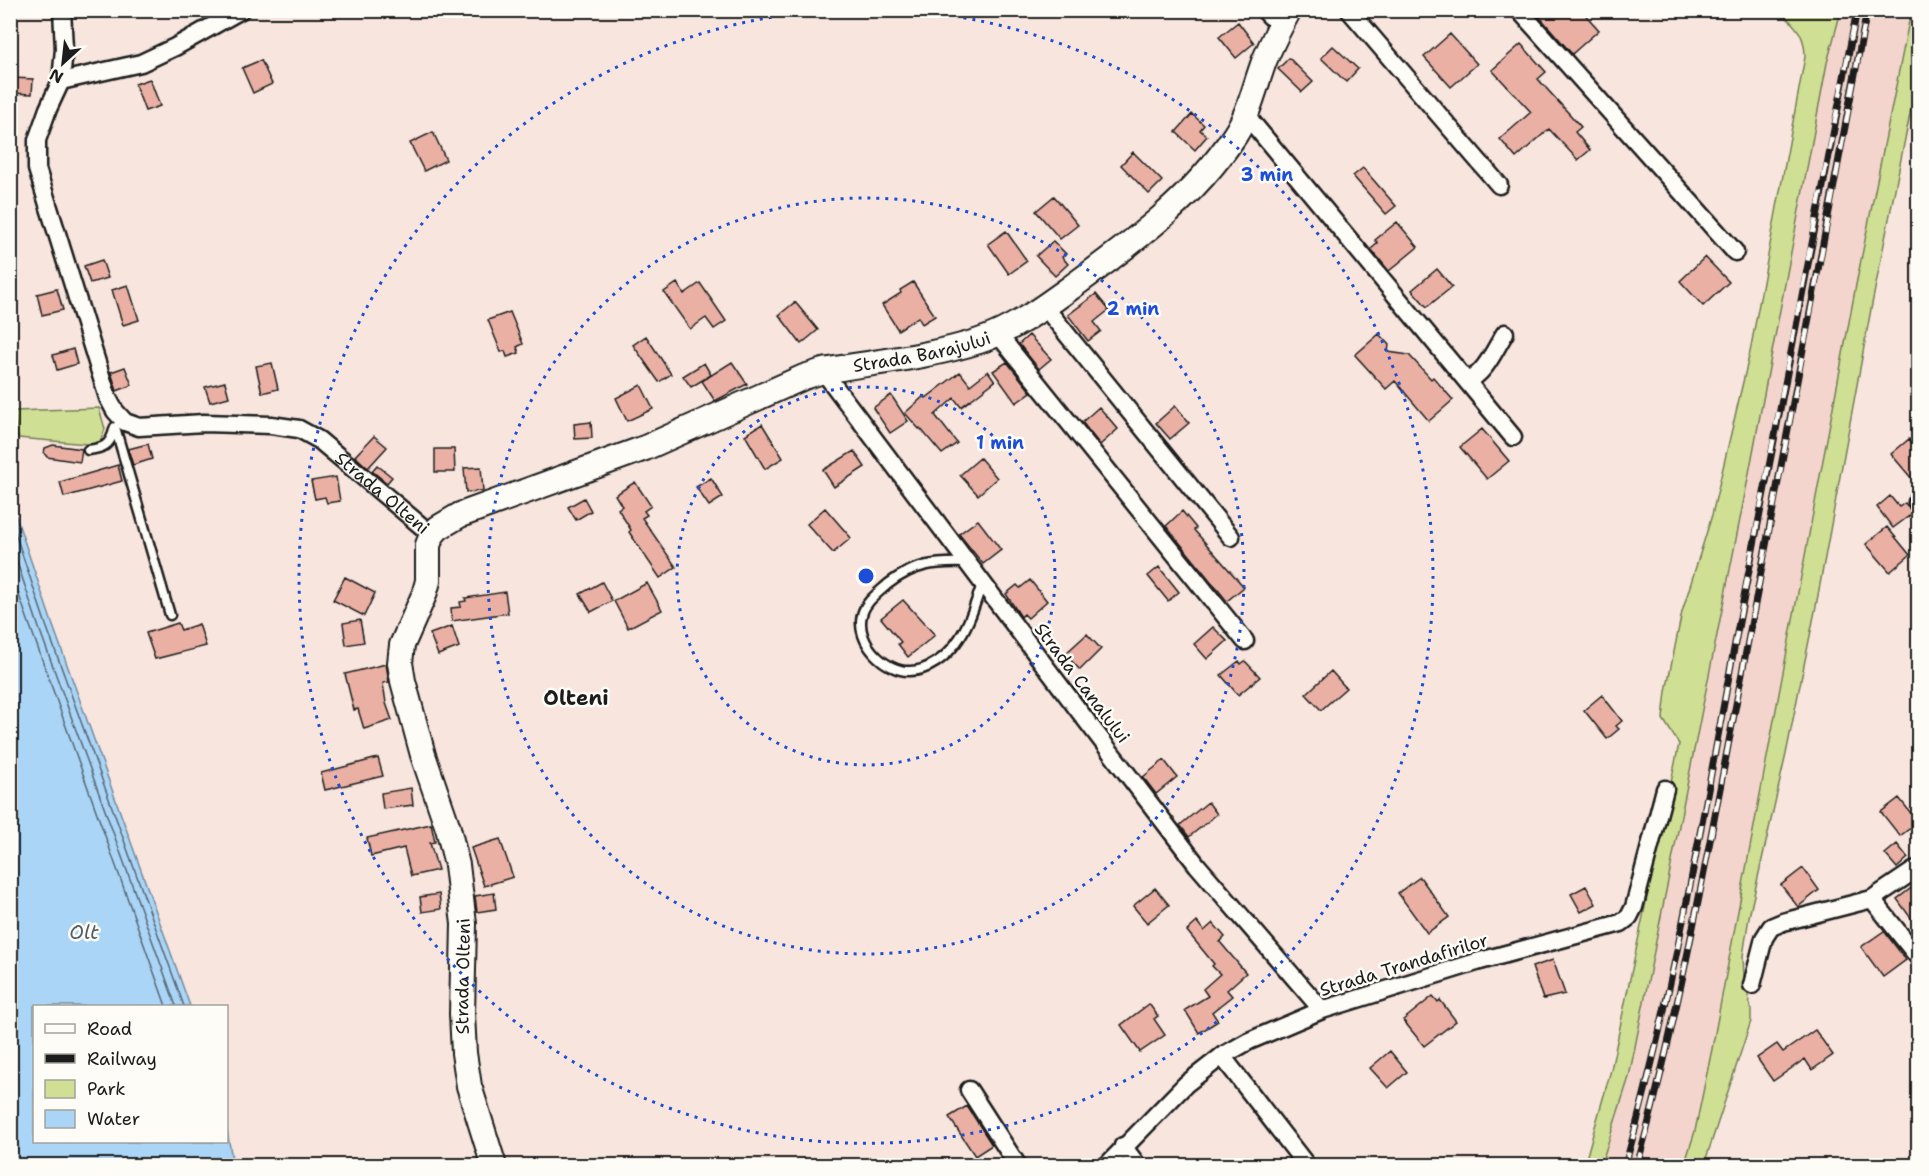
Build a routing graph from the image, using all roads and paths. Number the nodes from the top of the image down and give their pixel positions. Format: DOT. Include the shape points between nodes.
graph roads {
  1 [pos="62,10"];
  2 [pos="241,10"];
  3 [pos="1349,10"];
  4 [pos="1519,10"];
  5 [pos="1278,16"];
  6 [pos="60,81"];
  7 [pos="1246,115"];
  8 [pos="1499,184"];
  9 [pos="1735,252"];
  10 [pos="1044,306"];
  11 [pos="997,333"];
  12 [pos="1505,333"];
  13 [pos="823,371"];
  14 [pos="1467,381"];
  15 [pos="115,419"];
  16 [pos="1513,437"];
  17 [pos="88,450"];
  18 [pos="432,535"];
  19 [pos="1230,537"];
  20 [pos="966,563"];
  21 [pos="982,584"];
  22 [pos="170,615"];
  23 [pos="1245,641"];
  24 [pos="1665,789"];
  25 [pos="1918,867"];
  26 [pos="1872,899"];
  27 [pos="1918,957"];
  28 [pos="1752,985"];
  29 [pos="1322,1010"];
  30 [pos="1222,1056"];
  31 [pos="969,1090"];
  32 [pos="1123,1146"];
  33 [pos="494,1166"];
  34 [pos="1017,1166"];
  35 [pos="1106,1166"];
  36 [pos="1138,1166"];
  37 [pos="1308,1166"];
  1 -- 6 [label="street" via="64,49"];
  2 -- 6 [label="street" via="141,63"];
  3 -- 8 [label="street"];
  4 -- 9 [label="street"];
  5 -- 7 [label="street, Strada Barajului"];
  6 -- 15 [label="street" via="37,140 37,169"];
  7 -- 10 [label="street, Strada Barajului" via="1214,164 1188,193 1126,247"];
  7 -- 14 [label="street"];
  10 -- 11 [label="street, Strada Barajului"];
  10 -- 19 [label="street"];
  11 -- 13 [label="street, Strada Barajului" via="958,347"];
  11 -- 23 [label="street"];
  12 -- 14 [label="street" via="1483,369"];
  13 -- 18 [label="street, Strada Barajului" via="645,448 460,515"];
  13 -- 20 [label="street, Strada Canalului"];
  14 -- 16 [label="street"];
  15 -- 17 [label="lane" via="108,445"];
  15 -- 18 [label="street, Strada Olteni" via="139,427 204,423 300,429 319,440"];
  15 -- 22 [label="lane"];
  18 -- 33 [label="street, Strada Olteni" via="428,545 428,581 402,645 400,663 457,865 464,924 464,1053 469,1086"];
  20 -- 21 [label="street, Strada Canalului"];
  20 -- 21 [label="lane" via="943,562 913,568 874,595 861,616 868,648 892,666 908,672 923,669 944,657 957,643"];
  21 -- 29 [label="street, Strada Canalului" via="1197,865"];
  24 -- 29 [label="street, Strada Trandafirilor" via="1634,907 1621,923"];
  25 -- 26 [label="street"];
  26 -- 27 [label="street"];
  26 -- 28 [label="street" via="1771,927 1764,938"];
  29 -- 30 [label="street, Strada Trandafirilor"];
  30 -- 32 [label="street, Strada Trandafirilor" via="1186,1084"];
  30 -- 37 [label="street"];
  31 -- 34 [label="street"];
  32 -- 35 [label="street, Strada Trandafirilor"];
  32 -- 36 [label="street"];
}
